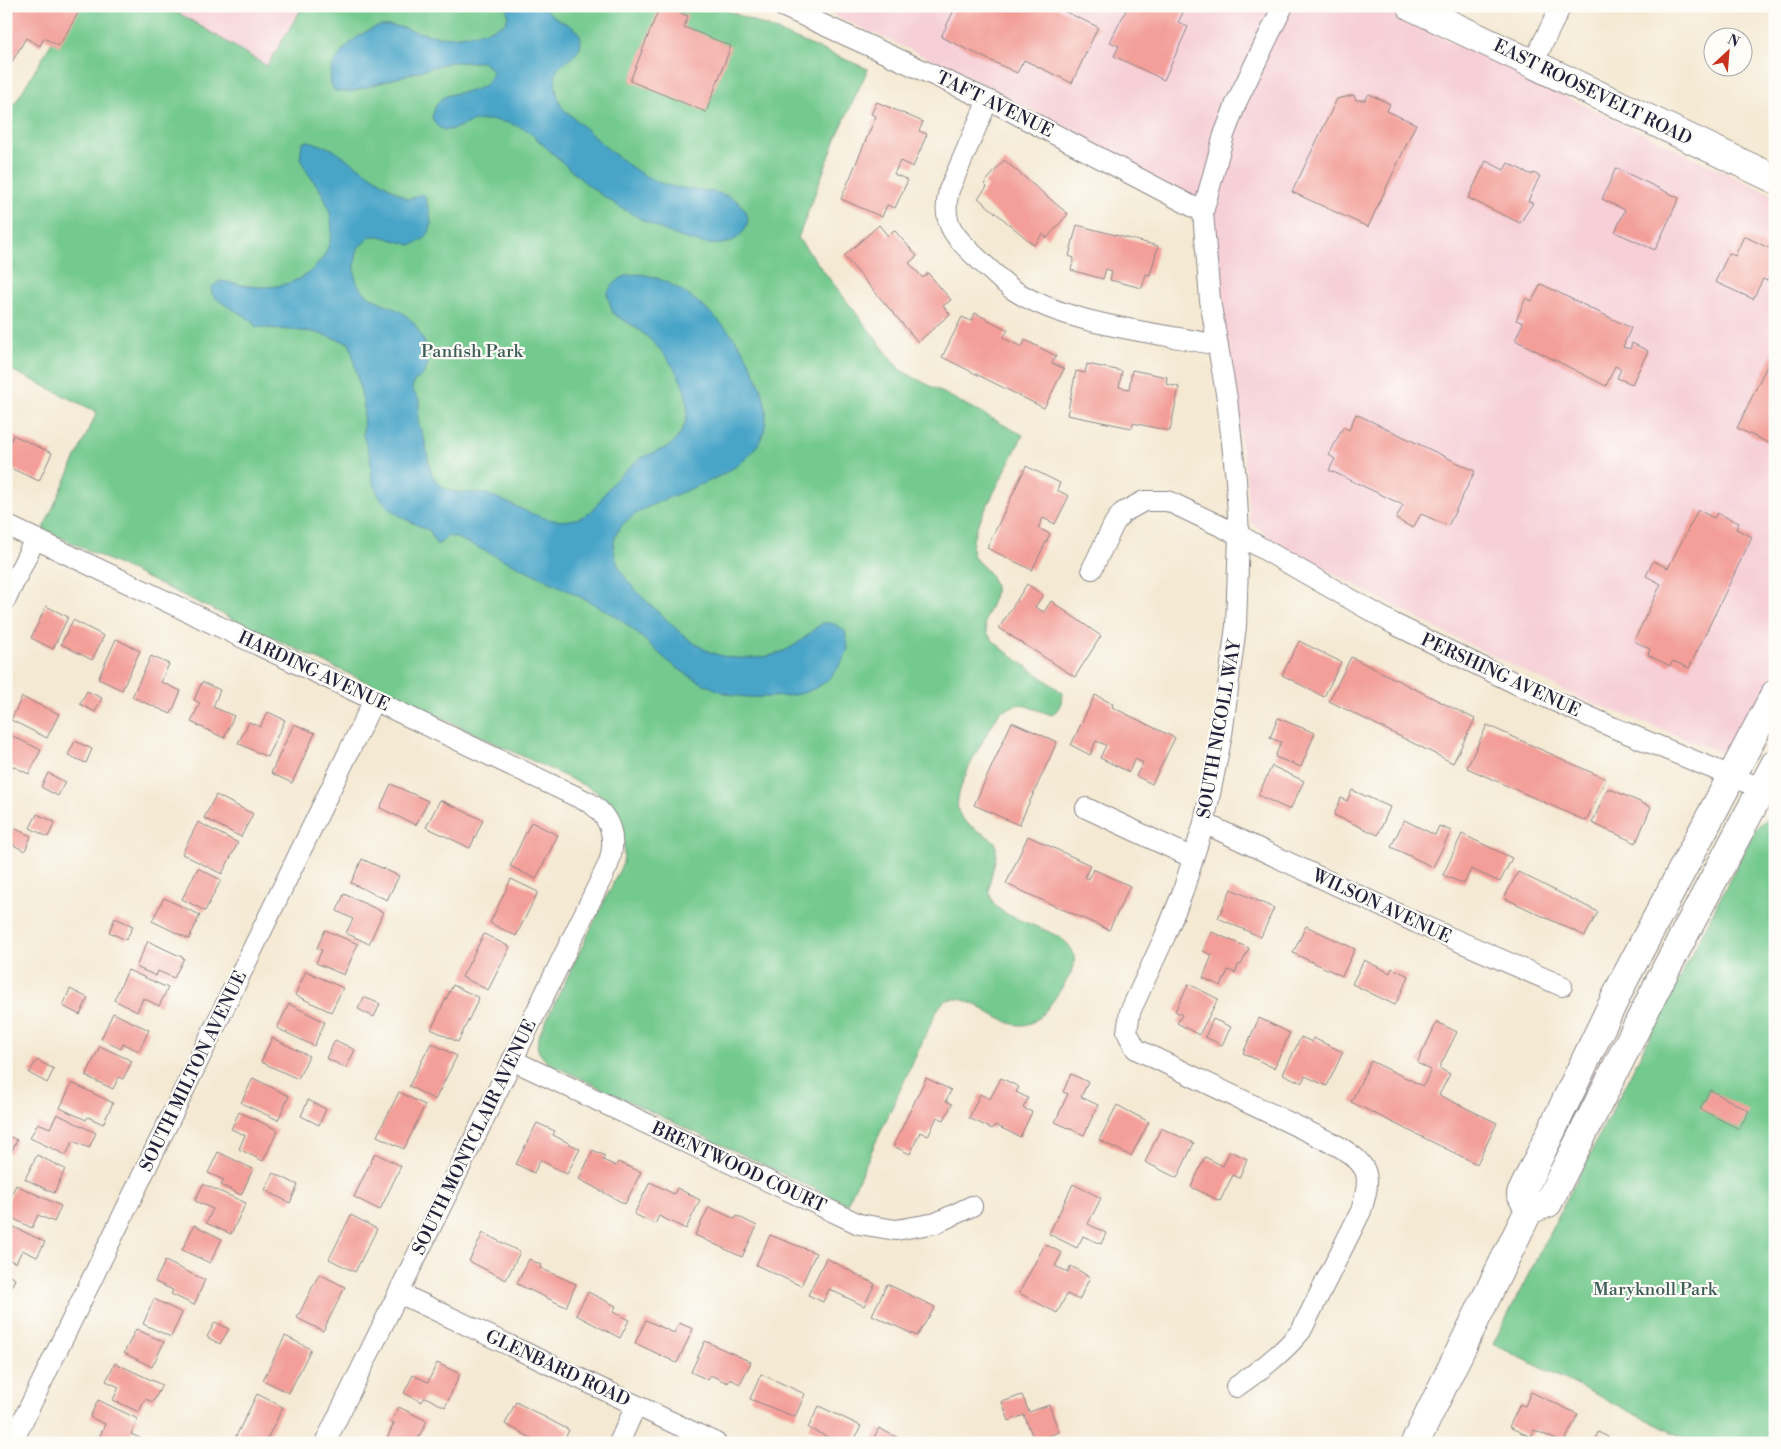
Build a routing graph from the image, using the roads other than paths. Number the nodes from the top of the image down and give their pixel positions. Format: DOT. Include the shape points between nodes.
graph roads {
  1 [pos="782,6"];
  2 [pos="1283,6"];
  3 [pos="1411,6"];
  4 [pos="1561,6"];
  5 [pos="1533,63"];
  6 [pos="988,100"];
  7 [pos="1775,179"];
  8 [pos="1203,212"];
  9 [pos="1218,345"];
  10 [pos="6,525"];
  11 [pos="1238,535"];
  12 [pos="35,539"];
  13 [pos="1092,569"];
  14 [pos="6,599"];
  15 [pos="1775,694"];
  16 [pos="374,700"];
  17 [pos="1775,764"];
  18 [pos="1732,776"];
  19 [pos="1768,792"];
  20 [pos="1086,808"];
  21 [pos="1204,823"];
  22 [pos="611,829"];
  23 [pos="1193,858"];
  24 [pos="1562,986"];
  25 [pos="512,1060"];
  26 [pos="972,1206"];
  27 [pos="1529,1210"];
  28 [pos="399,1292"];
  29 [pos="1236,1387"];
  30 [pos="636,1405"];
  31 [pos="1420,1441"];
  32 [pos="12,1443"];
  33 [pos="325,1443"];
  34 [pos="619,1443"];
  35 [pos="716,1443"];
  1 -- 6 [label="street, TAFT AVENUE"];
  2 -- 8 [label="street, SOUTH NICOLL WAY" via="1237,101"];
  3 -- 5 [label="main road, EAST ROOSEVELT ROAD"];
  4 -- 5 [label="street"];
  5 -- 7 [label="main road, EAST ROOSEVELT ROAD"];
  6 -- 8 [label="street, TAFT AVENUE"];
  6 -- 9 [label="street" via="945,204 951,230 962,244 1014,290 1057,311"];
  8 -- 9 [label="street, SOUTH NICOLL WAY" via="1210,300"];
  9 -- 11 [label="street, SOUTH NICOLL WAY" via="1234,448"];
  10 -- 12 [label="street, HARDING AVENUE"];
  11 -- 13 [label="street, PERSHING AVENUE" via="1168,501 1144,501 1127,509 1114,524"];
  11 -- 18 [label="street, PERSHING AVENUE" via="1394,624 1467,660 1604,724"];
  11 -- 21 [label="street, SOUTH NICOLL WAY" via="1236,626 1230,684"];
  12 -- 14 [label="street"];
  12 -- 16 [label="street, HARDING AVENUE"];
  15 -- 18 [label="main road"];
  16 -- 22 [label="street, HARDING AVENUE" via="590,803 601,810"];
  16 -- 32 [label="street, SOUTH MILTON AVENUE"];
  17 -- 19 [label="main road"];
  18 -- 19 [label="street, PERSHING AVENUE"];
  18 -- 27 [label="main road" via="1624,980 1558,1114 1521,1194"];
  19 -- 27 [label="main road" via="1667,967 1548,1203"];
  20 -- 23 [label="street"];
  21 -- 23 [label="street, SOUTH NICOLL WAY"];
  21 -- 24 [label="street, WILSON AVENUE" via="1417,923"];
  22 -- 25 [label="street, SOUTH MONTCLAIR AVENUE" via="613,842 608,865"];
  23 -- 29 [label="street, SOUTH NICOLL WAY" via="1165,936 1130,1012 1127,1032 1136,1049 1338,1146 1357,1158 1367,1173 1367,1191 1361,1211 1301,1331 1265,1367"];
  25 -- 26 [label="street, BRENTWOOD COURT" via="859,1224 896,1230 936,1223"];
  25 -- 28 [label="street, SOUTH MONTCLAIR AVENUE"];
  27 -- 31 [label="main road"];
  28 -- 30 [label="street, GLENBARD ROAD"];
  28 -- 33 [label="street, SOUTH MONTCLAIR AVENUE"];
  30 -- 34 [label="street"];
  30 -- 35 [label="street, GLENBARD ROAD"];
}
